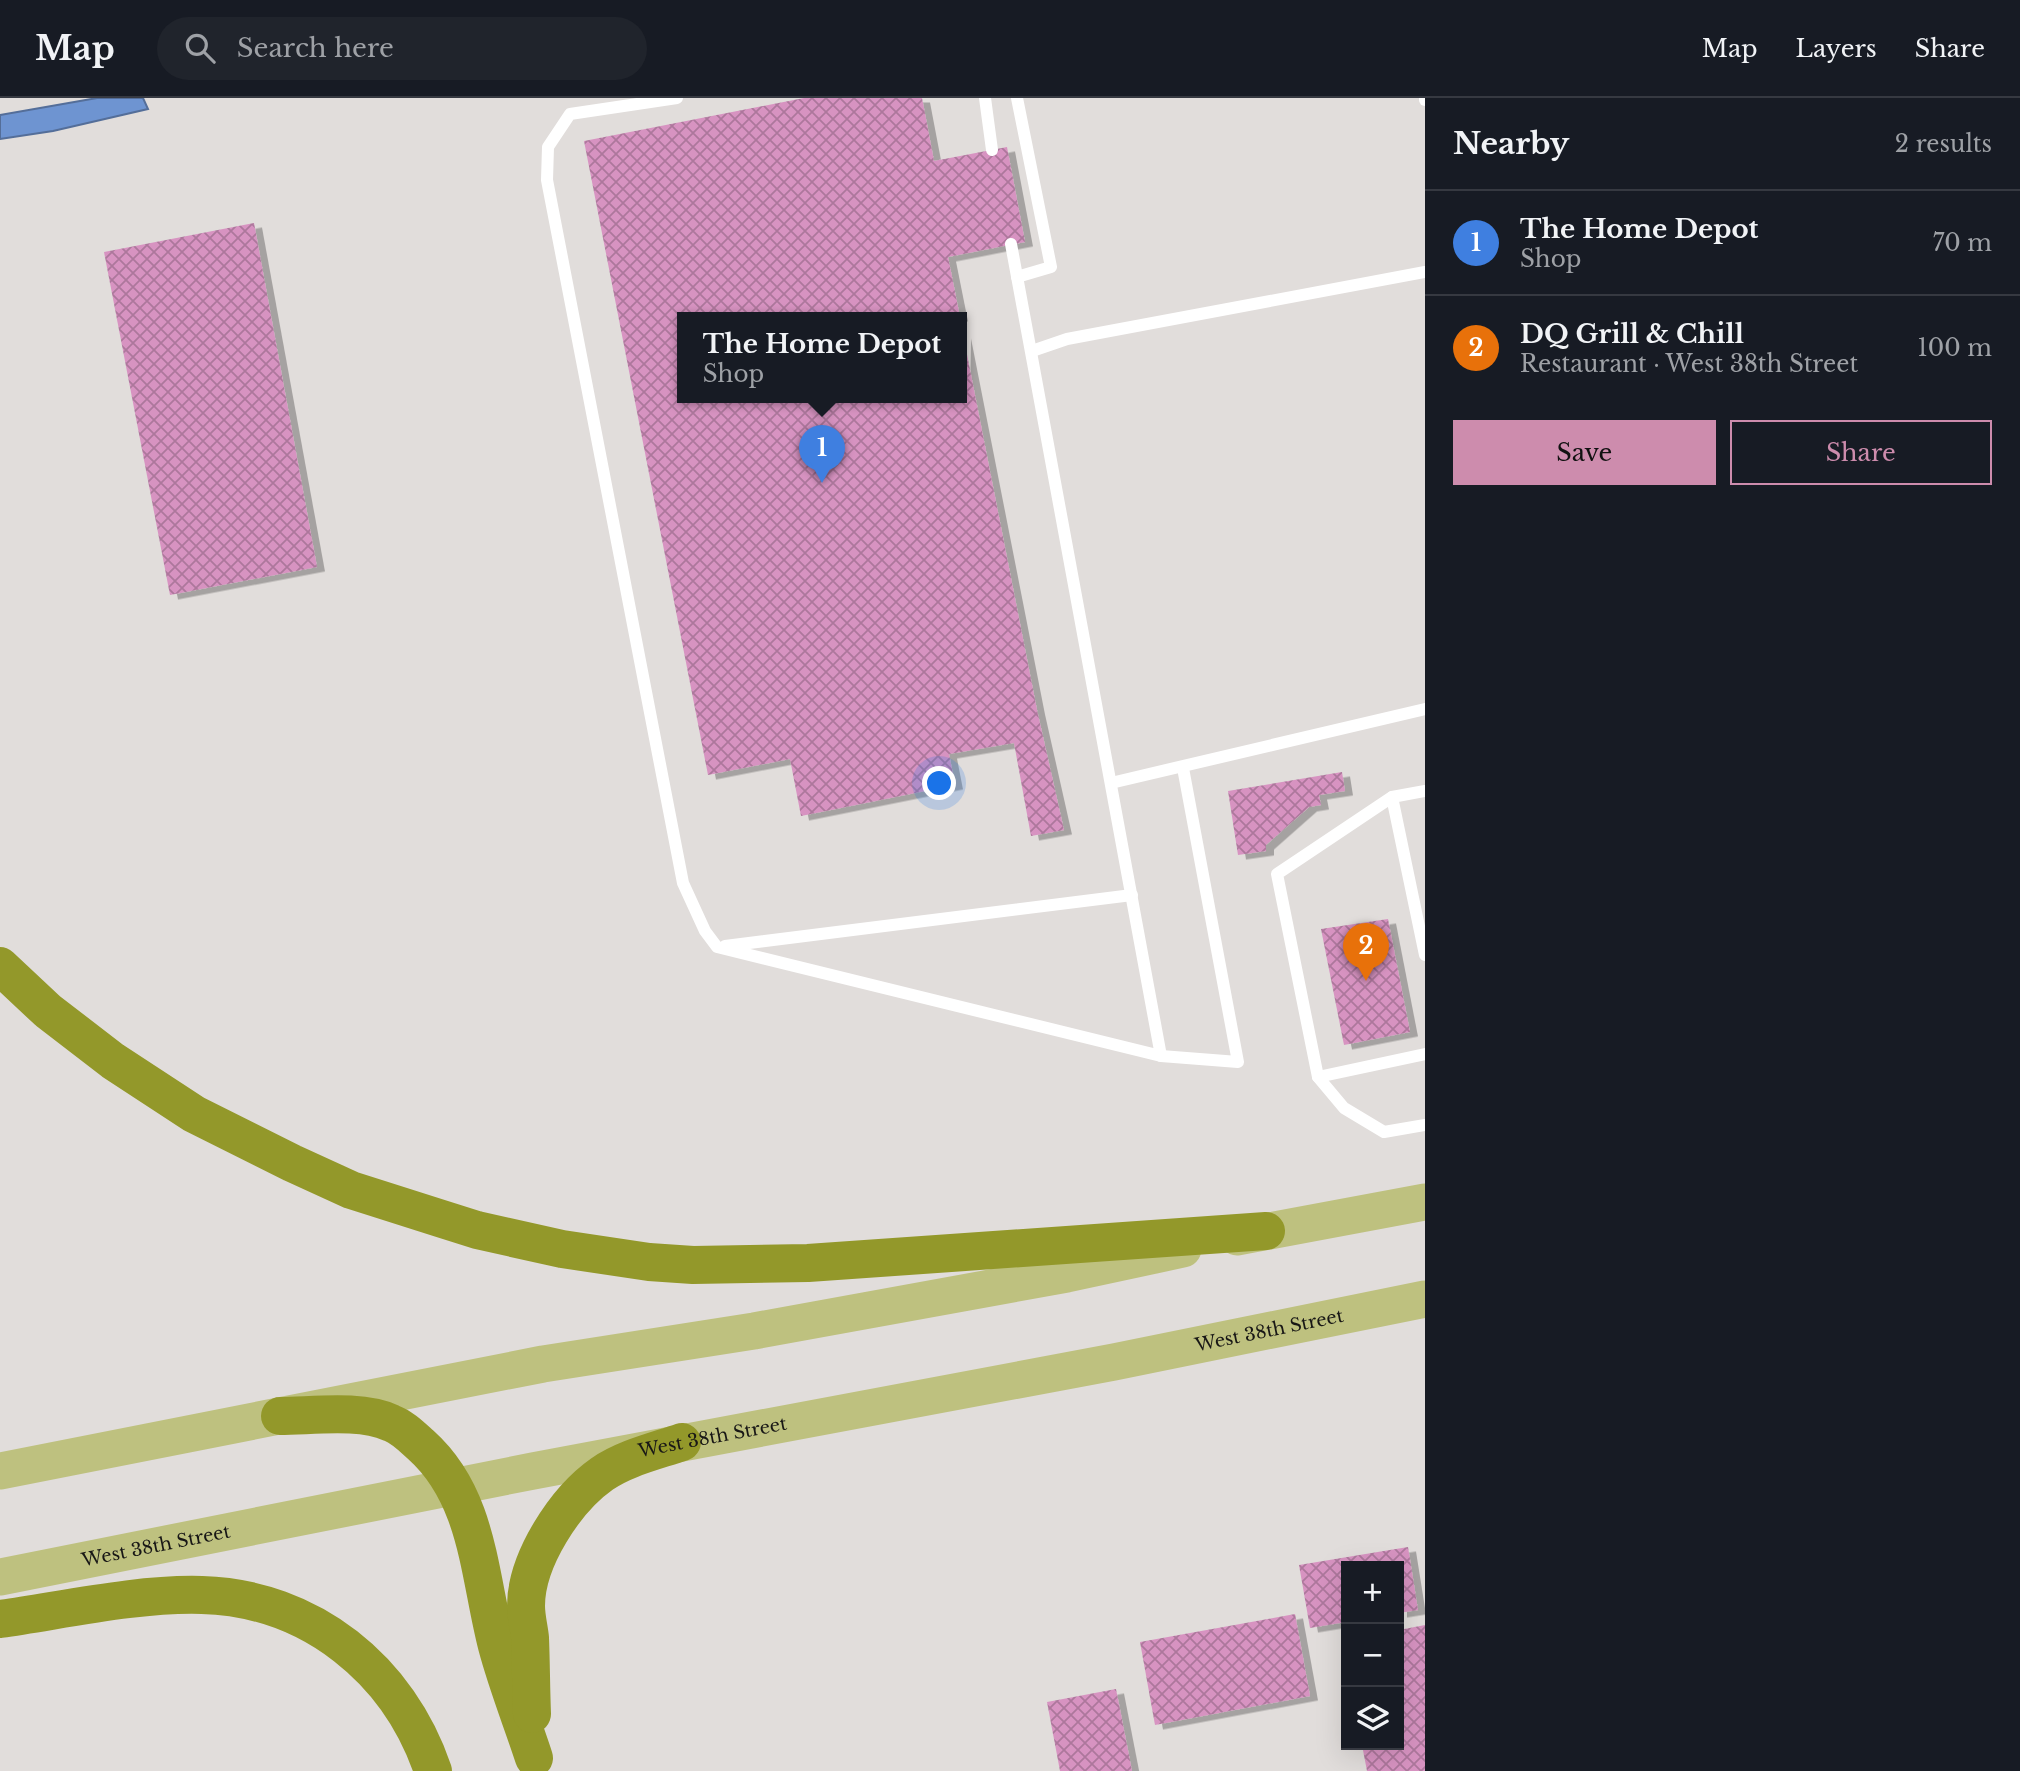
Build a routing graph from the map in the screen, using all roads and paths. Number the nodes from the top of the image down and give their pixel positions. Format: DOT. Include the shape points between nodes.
graph roads {
  1 [pos="677,98"];
  2 [pos="985,98"];
  3 [pos="1017,98"];
  4 [pos="992,150"];
  5 [pos="1011,244"];
  6 [pos="1425,272"];
  7 [pos="1017,276"];
  8 [pos="1032,351"];
  9 [pos="1425,709"];
  10 [pos="1182,768"];
  11 [pos="1111,783"];
  12 [pos="1425,791"];
  13 [pos="1392,797"];
  14 [pos="1132,895"];
  15 [pos="717,947"];
  16 [pos="1425,955"];
  17 [pos="0,966"];
  18 [pos="1425,1054"];
  19 [pos="1161,1056"];
  20 [pos="1318,1077"];
  21 [pos="1425,1125"];
  22 [pos="1425,1202"];
  23 [pos="1266,1231"];
  24 [pos="1425,1299"];
  25 [pos="279,1416"];
  26 [pos="682,1442"];
  27 [pos="0,1471"];
  28 [pos="453,1487"];
  29 [pos="0,1577"];
  30 [pos="0,1619"];
  31 [pos="535,1764"];
  32 [pos="433,1771"];
  1 -- 15 [label="lane" via="570,114 548,146 547,180 683,883"];
  2 -- 4 [label="lane"];
  3 -- 7 [label="lane" via="1051,267"];
  5 -- 7 [label="lane"];
  6 -- 8 [label="lane" via="1067,339"];
  7 -- 8 [label="lane"];
  8 -- 11 [label="lane"];
  9 -- 10 [label="lane"];
  10 -- 11 [label="lane"];
  10 -- 19 [label="lane" via="1238,1062"];
  11 -- 14 [label="lane"];
  12 -- 13 [label="lane"];
  13 -- 16 [label="lane"];
  13 -- 20 [label="lane" via="1277,874"];
  14 -- 15 [label="lane"];
  14 -- 19 [label="lane"];
  15 -- 19 [label="lane"];
  17 -- 23 [label="highway" via="48,1011 113,1061 194,1114 351,1190 477,1230 562,1249 693,1265 808,1263"];
  18 -- 20 [label="lane"];
  20 -- 21 [label="lane" via="1344,1108 1384,1132"];
  22 -- 23 [label="main road"];
  23 -- 25 [label="main road" via="1067,1274 543,1364"];
  24 -- 26 [label="main road, West 38th Street"];
  25 -- 27 [label="main road"];
  25 -- 28 [label="highway" via="362,1416 391,1423 431,1454"];
  26 -- 28 [label="main road, West 38th Street"];
  26 -- 31 [label="highway" via="603,1474 563,1513 538,1558 526,1606"];
  28 -- 29 [label="main road, West 38th Street"];
  28 -- 31 [label="highway" via="475,1538 497,1646"];
  30 -- 32 [label="highway" via="163,1596 229,1597 279,1609 345,1646 383,1680 413,1722"];
}
